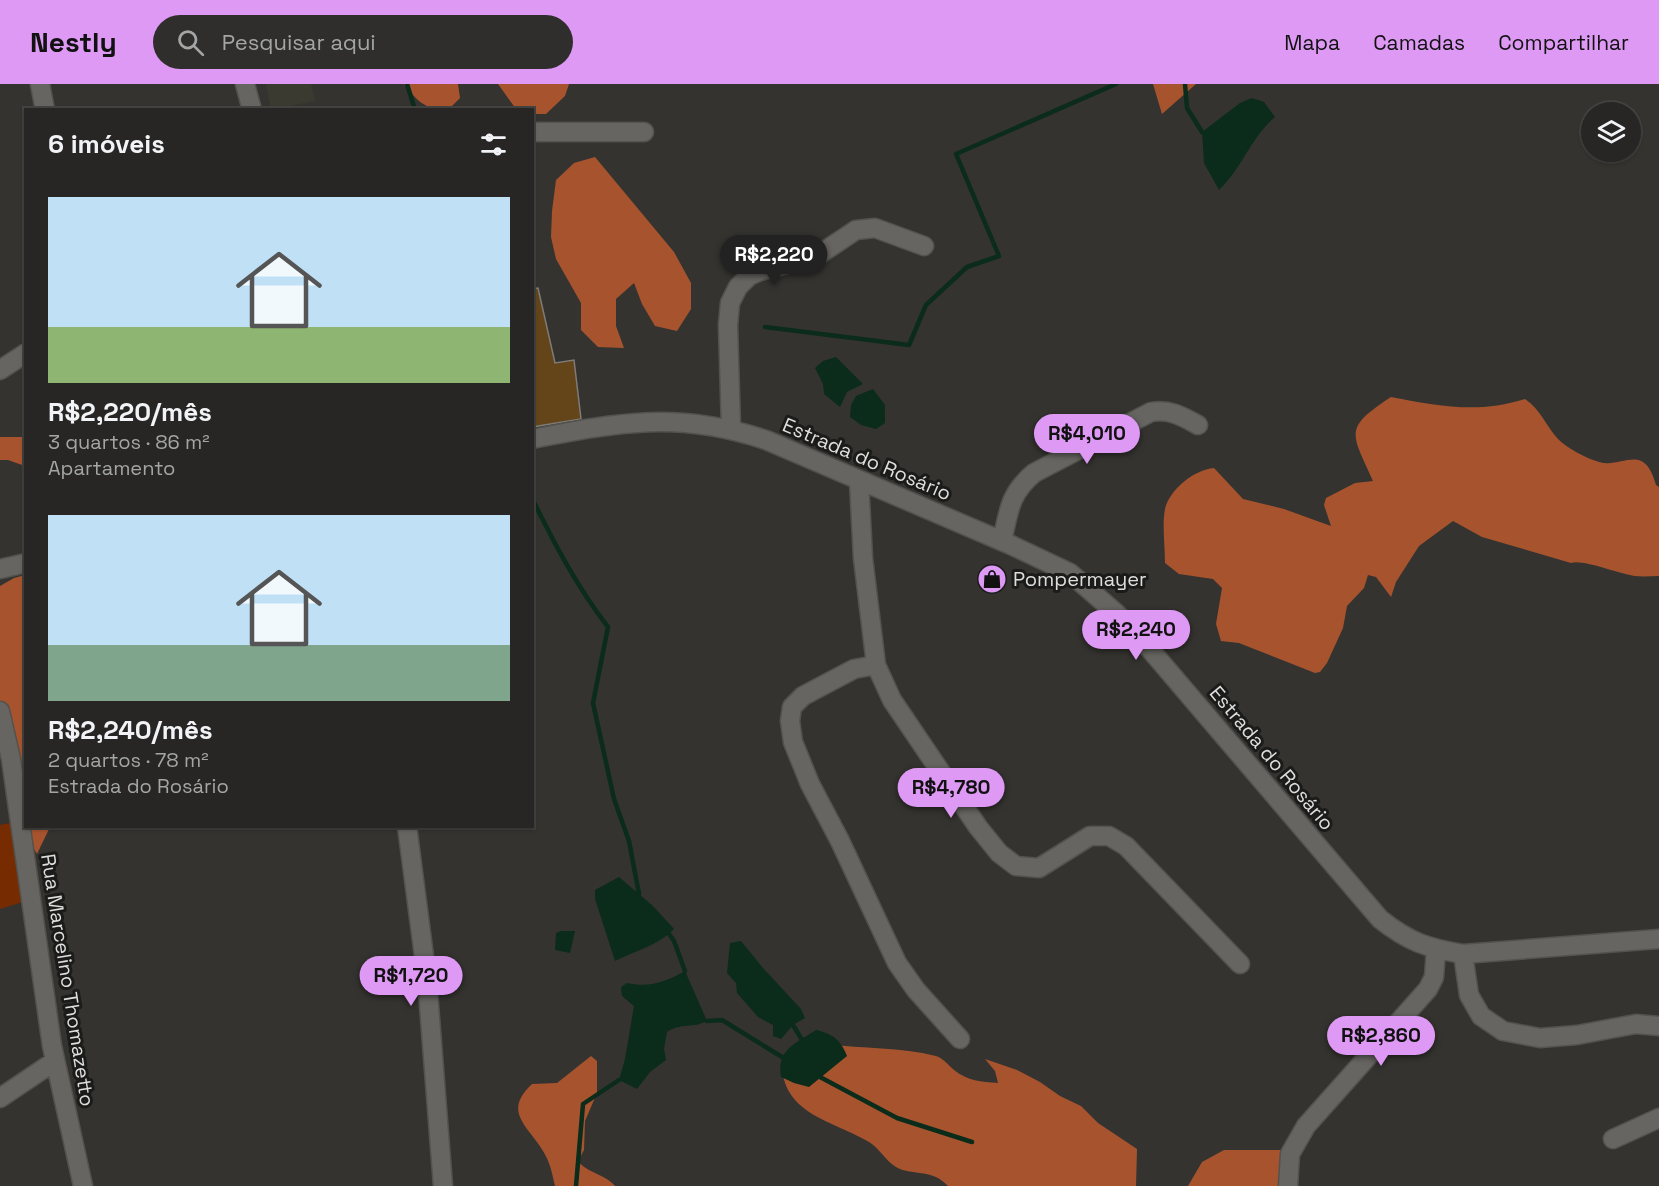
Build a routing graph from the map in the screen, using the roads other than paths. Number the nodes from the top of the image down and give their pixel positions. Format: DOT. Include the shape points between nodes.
graph roads {
  1 [pos="40,84"];
  2 [pos="245,84"];
  3 [pos="45,108"];
  4 [pos="251,108"];
  5 [pos="534,132"];
  6 [pos="644,132"];
  7 [pos="924,246"];
  8 [pos="24,354"];
  9 [pos="0,370"];
  10 [pos="1198,425"];
  11 [pos="731,428"];
  12 [pos="534,440"];
  13 [pos="859,481"];
  14 [pos="1002,541"];
  15 [pos="24,563"];
  16 [pos="0,569"];
  17 [pos="876,665"];
  18 [pos="0,711"];
  19 [pos="407,828"];
  20 [pos="1659,939"];
  21 [pos="1436,950"];
  22 [pos="1463,954"];
  23 [pos="1239,964"];
  24 [pos="1659,1026"];
  25 [pos="960,1039"];
  26 [pos="55,1061"];
  27 [pos="0,1098"];
  28 [pos="1659,1119"];
  29 [pos="1613,1138"];
  30 [pos="83,1186"];
  31 [pos="443,1186"];
  32 [pos="1288,1186"];
  1 -- 3 [label="street"];
  2 -- 4 [label="street"];
  5 -- 6 [label="street"];
  7 -- 11 [label="street" via="875,228 856,230 817,256 749,276 730,303"];
  8 -- 9 [label="street"];
  10 -- 14 [label="street" via="1175,412 1151,411 1034,473 1020,485 1013,498"];
  11 -- 12 [label="street, Estrada do Rosário" via="634,422"];
  11 -- 13 [label="street, Estrada do Rosário"];
  13 -- 14 [label="street, Estrada do Rosário"];
  13 -- 17 [label="street"];
  14 -- 21 [label="street, Estrada do Rosário" via="1070,573 1117,614 1380,920 1404,938"];
  15 -- 16 [label="street"];
  17 -- 23 [label="street" via="892,700 999,852 1016,866 1038,868 1090,836 1109,836 1126,846"];
  17 -- 25 [label="street" via="854,669 803,696 792,707 793,742 897,963"];
  18 -- 26 [label="street, Rua Marcelino Thomazetto" via="11,759"];
  19 -- 31 [label="street" via="427,979"];
  20 -- 22 [label="street, Estrada do Rosário"];
  21 -- 22 [label="street, Estrada do Rosário"];
  21 -- 32 [label="street" via="1434,977 1428,989 1306,1126 1290,1154"];
  22 -- 24 [label="street" via="1469,995 1480,1016 1503,1031 1540,1038 1636,1024"];
  26 -- 27 [label="street"];
  26 -- 30 [label="street, Rua Marcelino Thomazetto"];
  28 -- 29 [label="street"];
}
